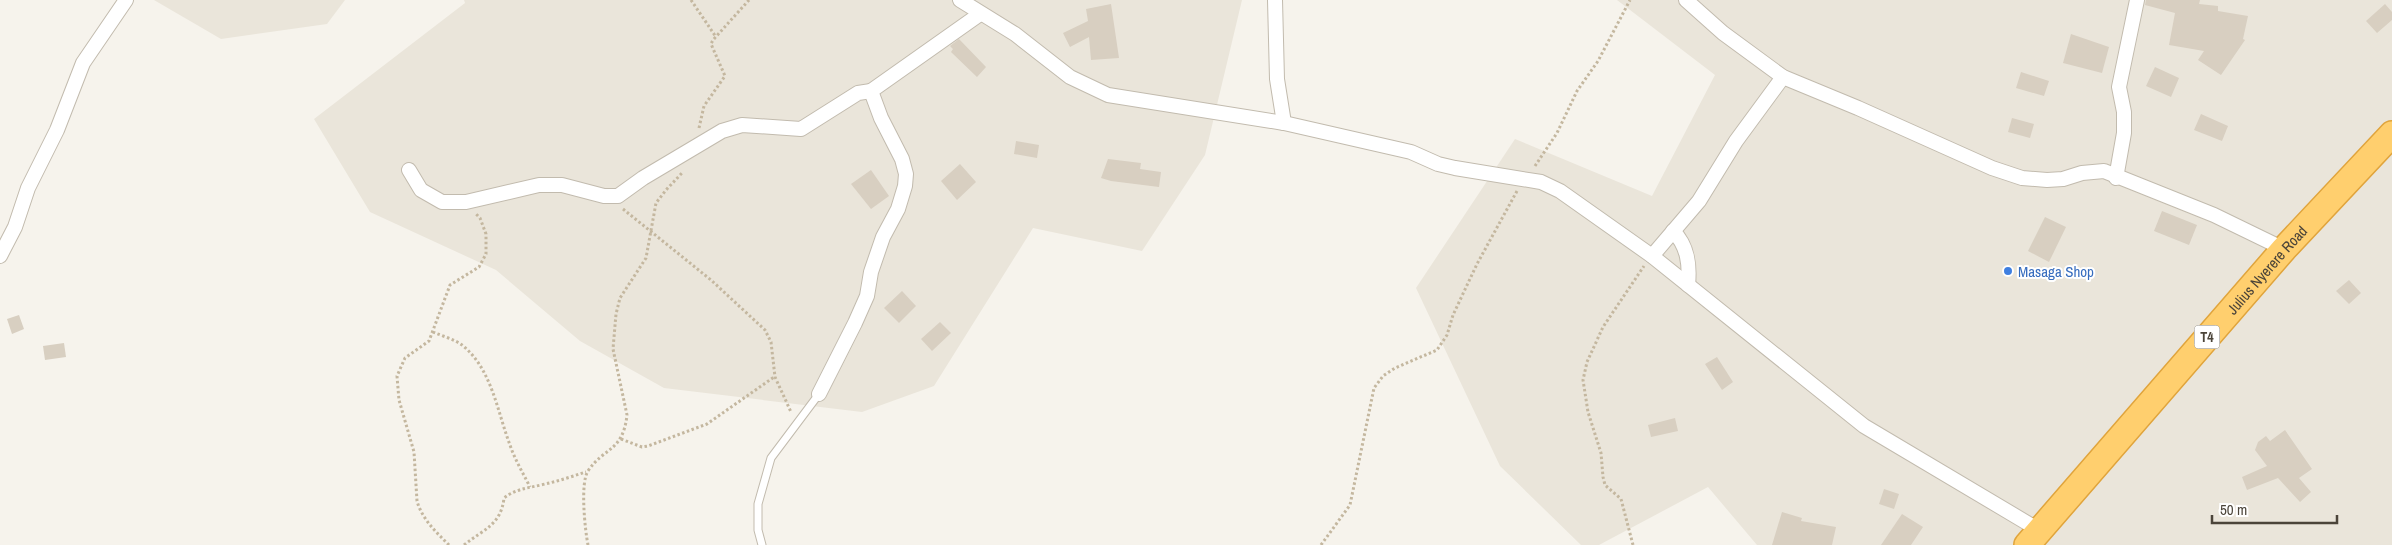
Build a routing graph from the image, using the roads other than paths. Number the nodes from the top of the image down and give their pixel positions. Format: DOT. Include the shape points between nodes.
graph roads {
  1 [pos="126,0"];
  2 [pos="960,0"];
  3 [pos="1275,0"];
  4 [pos="1686,0"];
  5 [pos="2138,0"];
  6 [pos="980,14"];
  7 [pos="1783,76"];
  8 [pos="871,91"];
  9 [pos="1284,122"];
  10 [pos="2392,134"];
  11 [pos="408,170"];
  12 [pos="2116,178"];
  13 [pos="1673,231"];
  14 [pos="2284,249"];
  15 [pos="0,256"];
  16 [pos="1652,256"];
  17 [pos="1688,285"];
  18 [pos="819,394"];
  19 [pos="2033,538"];
  20 [pos="762,545"];
  1 -- 15 [label="street" via="83,63 57,130 28,188 15,227"];
  2 -- 6 [label="street"];
  3 -- 9 [label="street" via="1277,79"];
  4 -- 7 [label="street" via="1724,33"];
  5 -- 12 [label="street" via="2118,88 2124,119"];
  6 -- 8 [label="street"];
  6 -- 9 [label="street" via="1015,34 1070,77 1108,95"];
  7 -- 12 [label="street" via="1992,168 2022,178 2063,179 2082,172 2104,172"];
  7 -- 13 [label="street" via="1736,141 1699,201"];
  8 -- 11 [label="street" via="858,93 801,129 742,125 722,131 618,196 604,196 562,185 539,185 466,202 442,202 421,190"];
  8 -- 18 [label="street" via="902,159 906,186 883,237 867,296"];
  9 -- 16 [label="street" via="1411,152 1455,168 1541,182 1560,191"];
  10 -- 14 [label="highway, Julius Nyerere Road / T4"];
  12 -- 14 [label="street" via="2214,215"];
  13 -- 16 [label="street"];
  13 -- 17 [label="street" via="1689,258"];
  14 -- 19 [label="highway, Julius Nyerere Road / T4"];
  16 -- 17 [label="street"];
  17 -- 19 [label="street" via="1864,426"];
  18 -- 20 [label="lane" via="772,458 758,504 758,530"];
}
